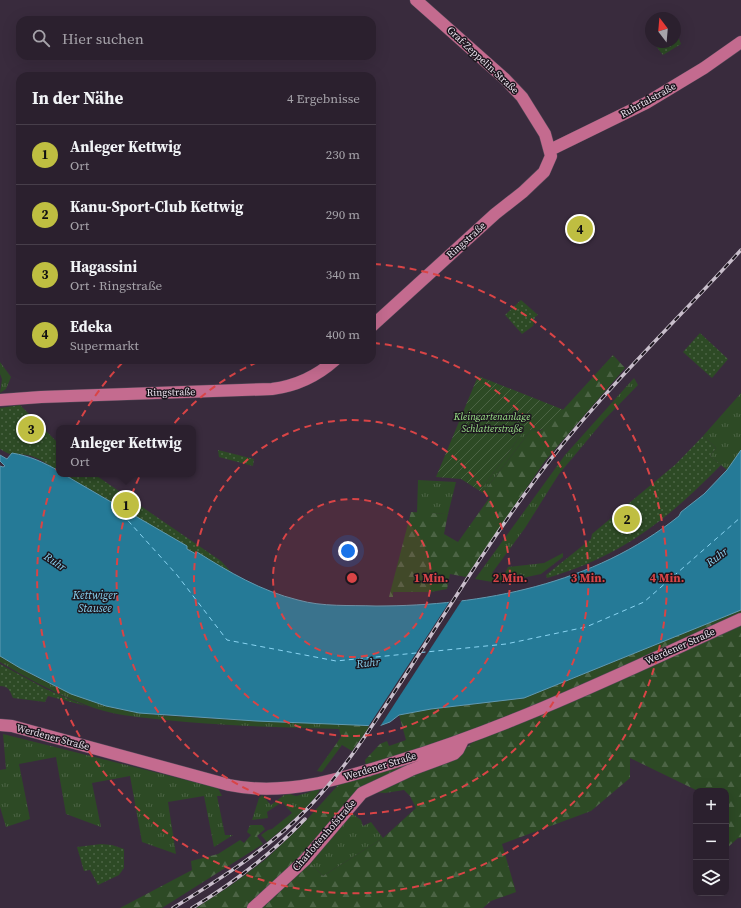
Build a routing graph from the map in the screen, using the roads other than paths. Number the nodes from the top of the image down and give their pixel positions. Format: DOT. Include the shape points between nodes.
graph roads {
  1 [pos="416,0"];
  2 [pos="741,42"];
  3 [pos="550,150"];
  4 [pos="376,322"];
  5 [pos="330,364"];
  6 [pos="0,400"];
  7 [pos="741,619"];
  8 [pos="0,725"];
  9 [pos="463,740"];
  10 [pos="253,908"];
  1 -- 3 [label="main road, Graf-Zeppelin-Straße" via="514,88 545,134"];
  2 -- 3 [label="main road, Ruhrtalstraße" via="646,103"];
  3 -- 4 [label="main road, Ringstraße" via="550,162 544,172"];
  5 -- 6 [label="main road, Ringstraße" via="310,379 277,388 41,396"];
  7 -- 9 [label="main road, Werdener Straße" via="544,707"];
  8 -- 9 [label="main road, Werdener Straße" via="12,726 222,783 261,789 289,788 343,778"];
  9 -- 10 [label="main road, Charlottenhofstraße" via="455,753 362,793 295,870"];
}
